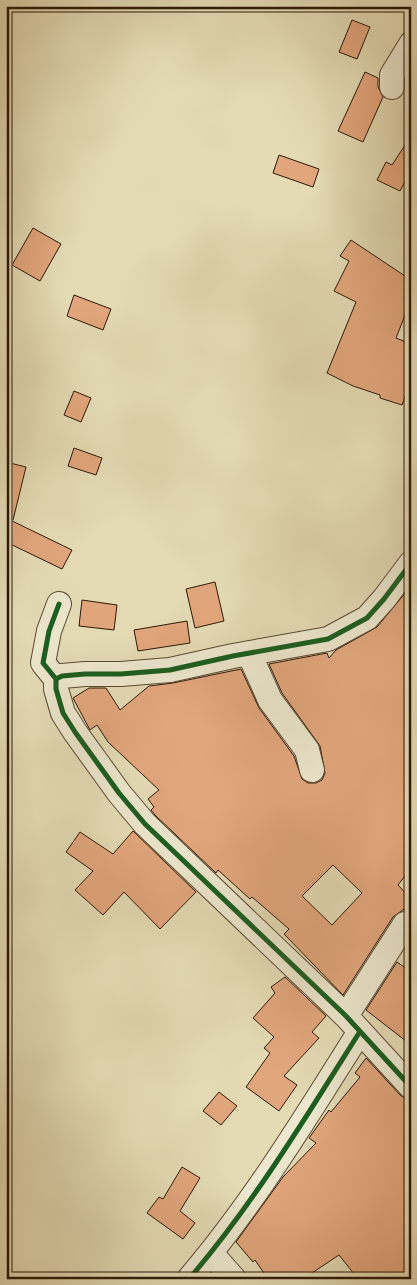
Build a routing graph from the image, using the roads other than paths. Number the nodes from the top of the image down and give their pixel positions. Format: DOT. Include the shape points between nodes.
graph roads {
  1 [pos="411,44"];
  2 [pos="392,87"];
  3 [pos="411,563"];
  4 [pos="59,604"];
  5 [pos="249,653"];
  6 [pos="56,679"];
  7 [pos="312,770"];
  8 [pos="405,924"];
  9 [pos="353,1024"];
  10 [pos="411,1087"];
  11 [pos="211,1253"];
  12 [pos="189,1279"];
  13 [pos="234,1279"];
  1 -- 2 [label="street" via="392,75"];
  3 -- 5 [label="street" via="367,618 337,636 314,643"];
  4 -- 6 [label="street" via="43,656 44,663"];
  5 -- 6 [label="street" via="170,670 85,674"];
  5 -- 7 [label="street" via="270,700 306,750"];
  6 -- 9 [label="street" via="56,689 67,719 95,761 145,824"];
  8 -- 9 [label="street"];
  9 -- 10 [label="street"];
  9 -- 11 [label="street" via="284,1152"];
  11 -- 12 [label="street"];
  11 -- 13 [label="street"];
}
